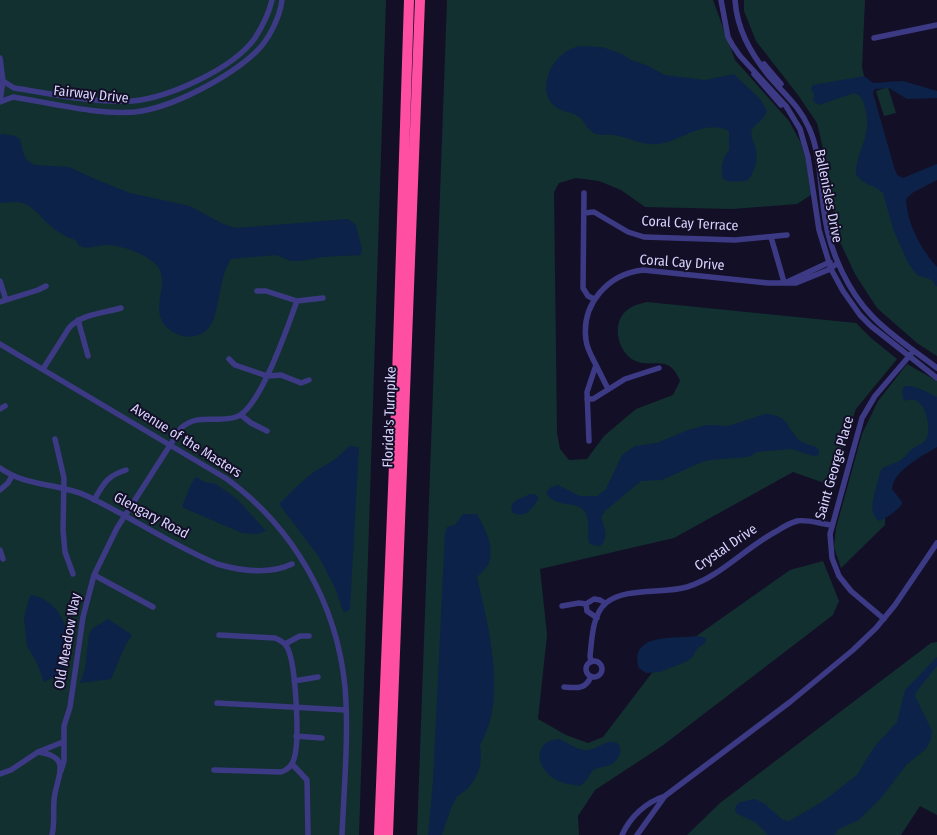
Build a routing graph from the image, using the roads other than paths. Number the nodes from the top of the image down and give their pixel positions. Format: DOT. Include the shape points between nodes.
graph roads {
  1 [pos="272,0"];
  2 [pos="282,0"];
  3 [pos="409,0"];
  4 [pos="420,0"];
  5 [pos="721,0"];
  6 [pos="735,0"];
  7 [pos="937,25"];
  8 [pos="874,38"];
  9 [pos="750,49"];
  10 [pos="755,55"];
  11 [pos="740,56"];
  12 [pos="0,58"];
  13 [pos="747,63"];
  14 [pos="3,81"];
  15 [pos="776,83"];
  16 [pos="771,89"];
  17 [pos="0,102"];
  18 [pos="794,102"];
  19 [pos="788,111"];
  20 [pos="584,193"];
  21 [pos="584,213"];
  22 [pos="787,235"];
  23 [pos="771,237"];
  24 [pos="838,262"];
  25 [pos="830,265"];
  26 [pos="0,281"];
  27 [pos="786,282"];
  28 [pos="46,286"];
  29 [pos="257,291"];
  30 [pos="322,298"];
  31 [pos="594,300"];
  32 [pos="3,301"];
  33 [pos="297,301"];
  34 [pos="121,308"];
  35 [pos="78,320"];
  36 [pos="0,344"];
  37 [pos="914,351"];
  38 [pos="88,356"];
  39 [pos="909,356"];
  40 [pos="229,359"];
  41 [pos="596,365"];
  42 [pos="659,368"];
  43 [pos="937,368"];
  44 [pos="43,369"];
  45 [pos="267,376"];
  46 [pos="937,378"];
  47 [pos="309,380"];
  48 [pos="608,389"];
  49 [pos="587,399"];
  50 [pos="241,415"];
  51 [pos="267,431"];
  52 [pos="55,439"];
  53 [pos="589,441"];
  54 [pos="170,444"];
  55 [pos="0,468"];
  56 [pos="126,470"];
  57 [pos="12,476"];
  58 [pos="63,488"];
  59 [pos="0,490"];
  60 [pos="94,500"];
  61 [pos="124,516"];
  62 [pos="831,525"];
  63 [pos="937,543"];
  64 [pos="0,550"];
  65 [pos="3,559"];
  66 [pos="292,564"];
  67 [pos="73,574"];
  68 [pos="94,576"];
  69 [pos="586,604"];
  70 [pos="605,604"];
  71 [pos="562,606"];
  72 [pos="153,607"];
  73 [pos="597,618"];
  74 [pos="884,619"];
  75 [pos="219,635"];
  76 [pos="309,636"];
  77 [pos="285,644"];
  78 [pos="591,662"];
  79 [pos="591,676"];
  80 [pos="318,677"];
  81 [pos="294,681"];
  82 [pos="564,687"];
  83 [pos="217,703"];
  84 [pos="296,707"];
  85 [pos="346,710"];
  86 [pos="296,736"];
  87 [pos="322,738"];
  88 [pos="63,742"];
  89 [pos="38,752"];
  90 [pos="292,764"];
  91 [pos="214,770"];
  92 [pos="61,771"];
  93 [pos="0,774"];
  94 [pos="666,796"];
  95 [pos="52,835"];
  96 [pos="308,835"];
  97 [pos="342,835"];
  98 [pos="379,835"];
  99 [pos="388,835"];
  100 [pos="622,835"];
  101 [pos="637,835"];
  1 -- 14 [label="street, Fairway Drive" via="254,39 231,61 183,87 157,95 133,100 101,100 14,88"];
  2 -- 17 [label="street, Fairway Drive" via="276,19 258,49 232,72 186,97 136,112 101,111 13,97"];
  3 -- 98 [label="highway, Florida's Turnpike"];
  4 -- 99 [label="highway, Florida's Turnpike"];
  5 -- 11 [label="street, Ballenisles Drive" via="728,37"];
  6 -- 9 [label="street, Ballenisles Drive" via="742,35"];
  7 -- 8 [label="street"];
  9 -- 10 [label="street, Ballenisles Drive"];
  9 -- 11 [label="street"];
  10 -- 15 [label="street, Ballenisles Drive"];
  10 -- 18 [label="street" via="772,71"];
  11 -- 13 [label="street, Ballenisles Drive"];
  12 -- 14 [label="street"];
  13 -- 16 [label="street, Ballenisles Drive"];
  13 -- 19 [label="street" via="759,82"];
  14 -- 17 [label="street"];
  15 -- 16 [label="street"];
  15 -- 18 [label="street, Ballenisles Drive"];
  16 -- 19 [label="street, Ballenisles Drive"];
  18 -- 24 [label="street, Ballenisles Drive" via="813,140 826,225"];
  19 -- 25 [label="street, Ballenisles Drive" via="804,142 815,210"];
  20 -- 21 [label="street"];
  21 -- 23 [label="street, Coral Cay Terrace" via="594,212 628,232 644,237 735,240"];
  21 -- 31 [label="street" via="583,288"];
  22 -- 23 [label="street, Coral Cay Terrace"];
  23 -- 27 [label="street"];
  24 -- 25 [label="street, Coral Cay Drive"];
  24 -- 37 [label="street, Ballenisles Drive" via="852,290 870,314"];
  25 -- 27 [label="street, Coral Cay Drive"];
  25 -- 39 [label="street, Ballenisles Drive" via="860,315"];
  26 -- 32 [label="street"];
  27 -- 31 [label="street, Coral Cay Drive" via="643,270 630,272 611,282"];
  28 -- 32 [label="street"];
  29 -- 33 [label="street"];
  30 -- 33 [label="street"];
  31 -- 41 [label="street, Coral Cay Drive" via="585,332 587,346"];
  33 -- 45 [label="street"];
  34 -- 35 [label="street"];
  35 -- 38 [label="street"];
  35 -- 44 [label="street" via="69,328"];
  36 -- 44 [label="street, Avenue of the Masters"];
  37 -- 39 [label="street, Saint George Place"];
  37 -- 43 [label="street, Ballenisles Drive"];
  39 -- 46 [label="street, Ballenisles Drive"];
  39 -- 62 [label="street, Saint George Place" via="875,396 862,418"];
  40 -- 45 [label="street" via="236,365"];
  41 -- 48 [label="street, Coral Cay Drive"];
  41 -- 49 [label="street" via="587,388"];
  42 -- 48 [label="street"];
  44 -- 54 [label="street, Avenue of the Masters"];
  45 -- 47 [label="street" via="281,375 301,383"];
  45 -- 50 [label="street" via="251,406"];
  48 -- 49 [label="street" via="593,399"];
  49 -- 53 [label="street"];
  50 -- 51 [label="street"];
  50 -- 54 [label="street, Old Meadow Way" via="193,420 181,428"];
  52 -- 58 [label="street" via="64,472"];
  54 -- 61 [label="street, Old Meadow Way"];
  54 -- 85 [label="street, Avenue of the Masters" via="246,494 272,519 302,558 334,628 343,670"];
  55 -- 57 [label="street, Glengary Road"];
  56 -- 60 [label="street" via="113,474"];
  57 -- 58 [label="street, Glengary Road"];
  57 -- 59 [label="street"];
  58 -- 60 [label="street, Glengary Road"];
  58 -- 67 [label="street" via="63,539"];
  60 -- 61 [label="street, Glengary Road"];
  61 -- 66 [label="street, Glengary Road" via="222,566 266,571"];
  61 -- 68 [label="street, Old Meadow Way"];
  62 -- 70 [label="street, Crystal Drive" via="790,523 692,585 624,594"];
  62 -- 74 [label="street, Saint George Place" via="830,551 839,576 851,591"];
  63 -- 74 [label="street"];
  64 -- 65 [label="street"];
  68 -- 72 [label="street"];
  68 -- 88 [label="street, Old Meadow Way" via="83,617"];
  69 -- 70 [label="street, Crystal Drive" via="594,599"];
  69 -- 71 [label="street"];
  69 -- 73 [label="street" via="587,611"];
  70 -- 73 [label="street"];
  73 -- 78 [label="street"];
  74 -- 94 [label="street" via="853,650 790,702"];
  75 -- 77 [label="street" via="271,637"];
  76 -- 77 [label="street" via="300,636"];
  77 -- 81 [label="street"];
  78 -- 79 [label="street" via="587,670"];
  78 -- 79 [label="street" via="599,662 602,669 598,676"];
  79 -- 82 [label="street" via="583,687"];
  80 -- 81 [label="street"];
  81 -- 84 [label="street"];
  83 -- 84 [label="street"];
  84 -- 85 [label="street"];
  84 -- 86 [label="street"];
  85 -- 97 [label="street, Avenue of the Masters"];
  86 -- 87 [label="street"];
  86 -- 90 [label="street"];
  88 -- 89 [label="street"];
  88 -- 92 [label="street, Old Meadow Way"];
  89 -- 92 [label="street" via="56,758"];
  89 -- 93 [label="street"];
  90 -- 91 [label="street" via="278,773"];
  90 -- 96 [label="street" via="308,780"];
  92 -- 95 [label="street, Old Meadow Way"];
  94 -- 100 [label="street" via="638,812"];
  94 -- 101 [label="street"];
}
